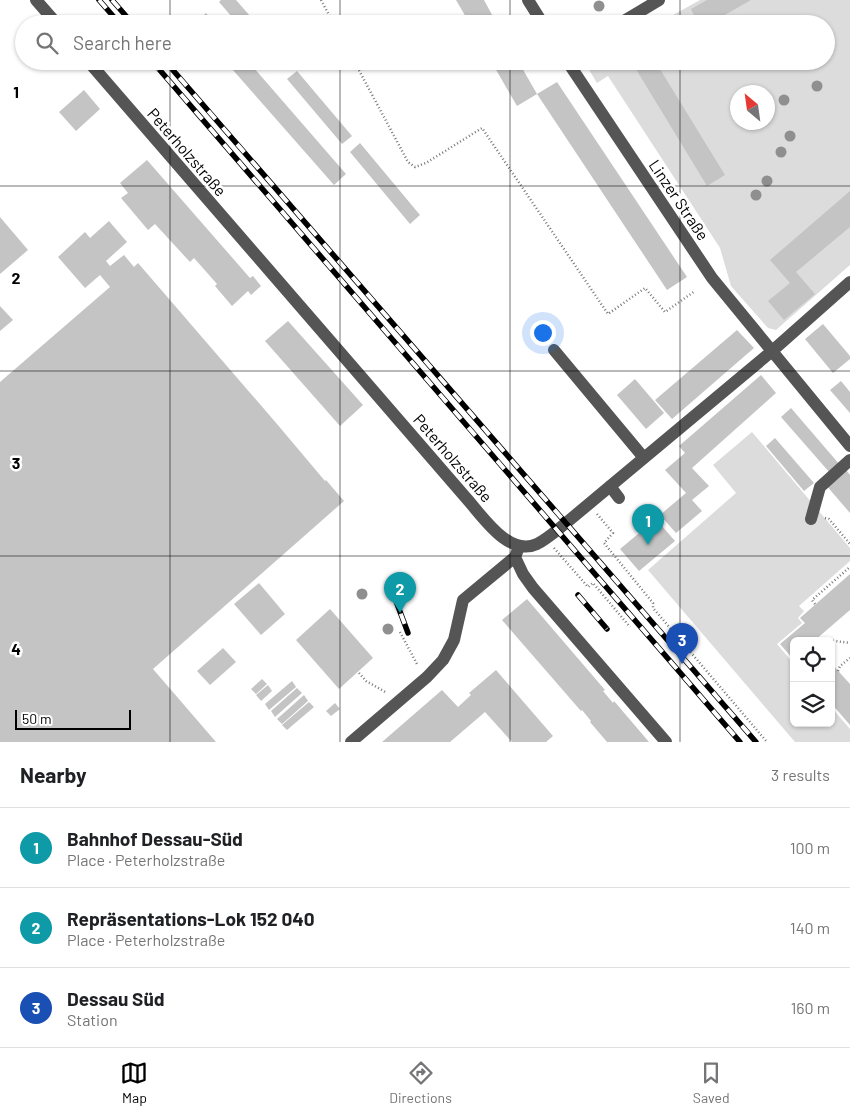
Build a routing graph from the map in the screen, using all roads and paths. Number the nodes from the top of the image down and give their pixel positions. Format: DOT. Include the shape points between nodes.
graph roads {
  1 [pos="36,0"];
  2 [pos="322,0"];
  3 [pos="528,0"];
  4 [pos="659,0"];
  5 [pos="49,15"];
  6 [pos="330,15"];
  7 [pos="537,15"];
  8 [pos="634,15"];
  9 [pos="96,70"];
  10 [pos="359,70"];
  11 [pos="573,70"];
  12 [pos="850,282"];
  13 [pos="695,291"];
  14 [pos="554,350"];
  15 [pos="771,352"];
  16 [pos="850,446"];
  17 [pos="644,458"];
  18 [pos="850,460"];
  19 [pos="610,486"];
  20 [pos="619,498"];
  21 [pos="589,504"];
  22 [pos="811,517"];
  23 [pos="545,538"];
  24 [pos="850,544"];
  25 [pos="517,552"];
  26 [pos="850,567"];
  27 [pos="815,604"];
  28 [pos="630,627"];
  29 [pos="400,632"];
  30 [pos="835,641"];
  31 [pos="850,643"];
  32 [pos="850,658"];
  33 [pos="838,671"];
  34 [pos="359,673"];
  35 [pos="427,677"];
  36 [pos="396,704"];
  37 [pos="352,742"];
  38 [pos="666,742"];
  39 [pos="767,742"];
  1 -- 5 [label="street"];
  2 -- 6 [label="path"];
  3 -- 7 [label="street"];
  4 -- 8 [label="street"];
  9 -- 25 [label="street, Peterholzstraße" via="466,499"];
  10 -- 13 [label="path" via="408,162 415,167 482,128 608,314 645,288 665,312"];
  11 -- 15 [label="street, Linzer Straße" via="712,278"];
  12 -- 15 [label="street"];
  14 -- 17 [label="street"];
  15 -- 16 [label="street, Linzer Straße"];
  15 -- 17 [label="street"];
  17 -- 19 [label="street"];
  18 -- 22 [label="street" via="820,487"];
  19 -- 20 [label="street"];
  19 -- 21 [label="street"];
  21 -- 23 [label="street"];
  21 -- 39 [label="path" via="614,534 604,542 653,603 653,608"];
  22 -- 24 [label="path" via="829,519"];
  23 -- 25 [label="street"];
  23 -- 28 [label="path" via="588,587 593,583"];
  25 -- 35 [label="street" via="463,600 454,640 443,660"];
  25 -- 38 [label="street" via="523,574 533,588"];
  26 -- 27 [label="path" via="812,600"];
  29 -- 35 [label="path"];
  30 -- 31 [label="path"];
  32 -- 33 [label="path"];
  34 -- 36 [label="path" via="366,681 386,692"];
  35 -- 36 [label="street"];
  36 -- 37 [label="street"];
}
